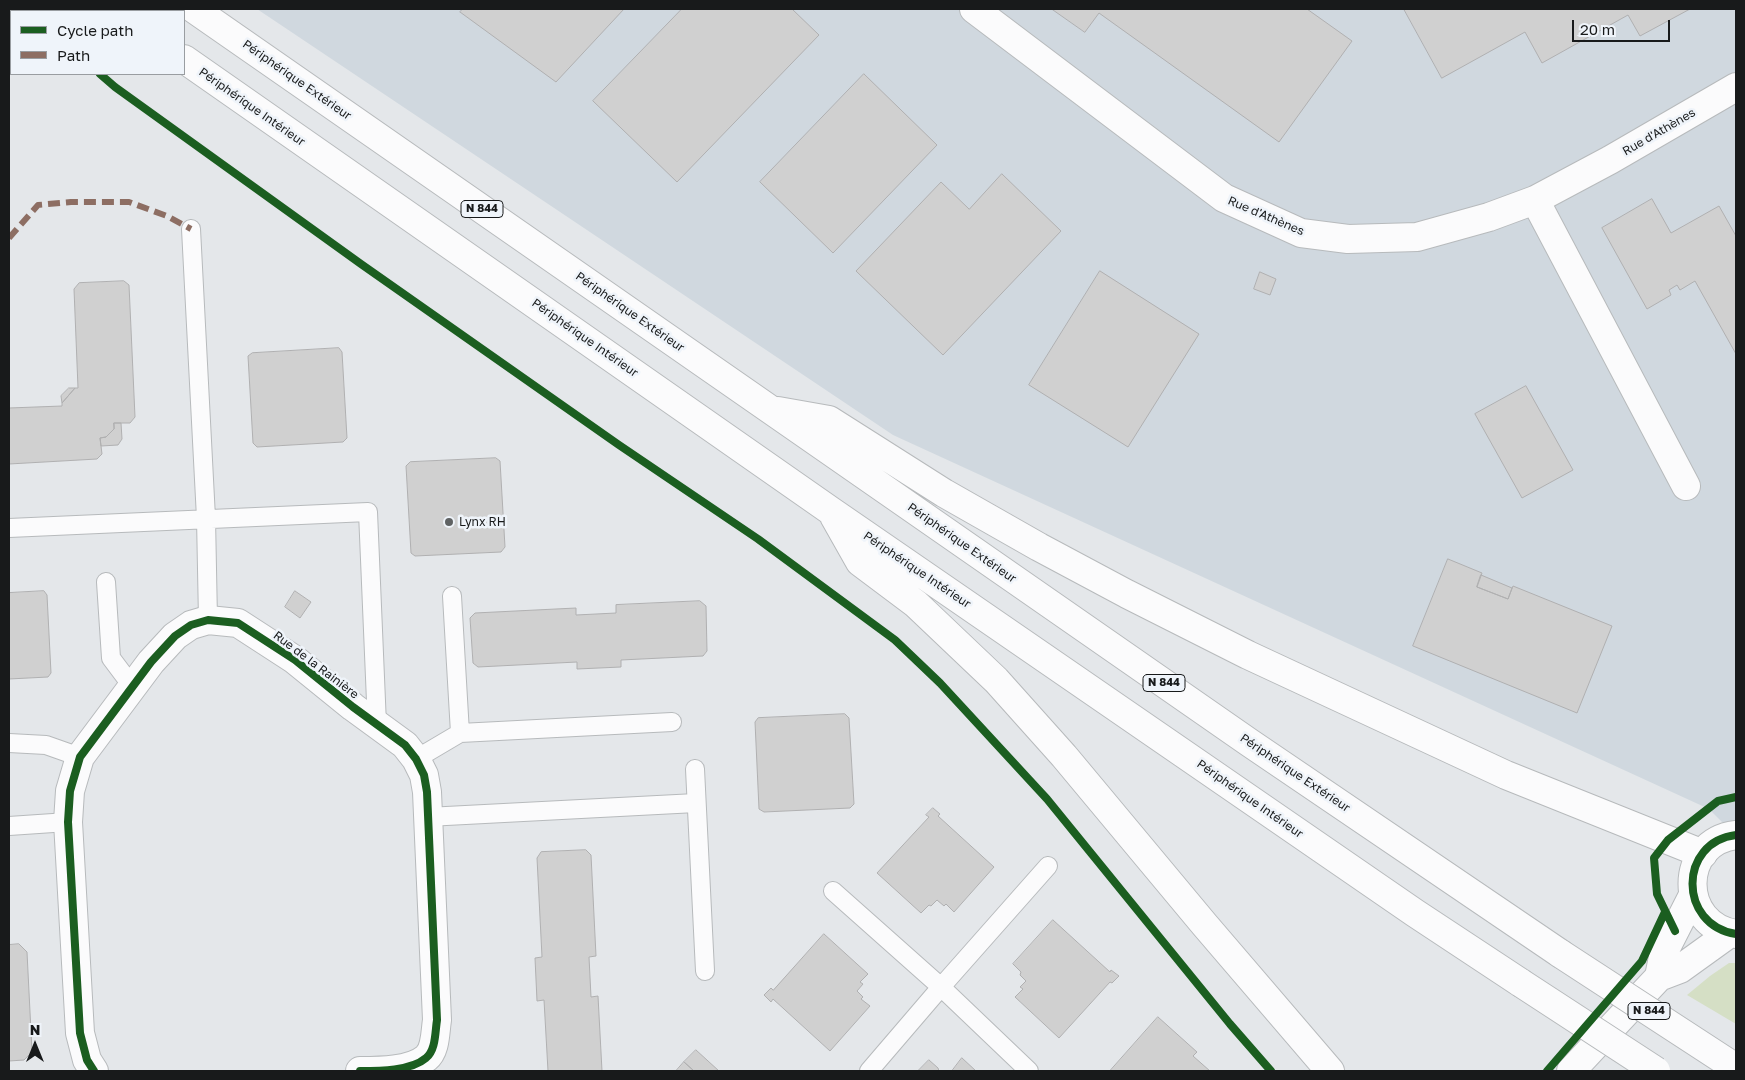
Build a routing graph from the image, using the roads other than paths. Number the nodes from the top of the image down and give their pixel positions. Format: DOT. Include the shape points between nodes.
graph roads {
  1 [pos="194,9"];
  2 [pos="974,9"];
  3 [pos="185,60"];
  4 [pos="1736,87"];
  5 [pos="1535,200"];
  6 [pos="191,229"];
  7 [pos="769,409"];
  8 [pos="1686,486"];
  9 [pos="831,511"];
  10 [pos="206,518"];
  11 [pos="9,528"];
  12 [pos="106,582"];
  13 [pos="452,596"];
  14 [pos="208,620"];
  15 [pos="132,686"];
  16 [pos="672,722"];
  17 [pos="378,725"];
  18 [pos="460,733"];
  19 [pos="9,743"];
  20 [pos="80,757"];
  21 [pos="416,758"];
  22 [pos="694,769"];
  23 [pos="696,803"];
  24 [pos="427,817"];
  25 [pos="68,822"];
  26 [pos="9,826"];
  27 [pos="1735,835"];
  28 [pos="1702,854"];
  29 [pos="1048,866"];
  30 [pos="833,890"];
  31 [pos="1693,895"];
  32 [pos="1733,934"];
  33 [pos="705,971"];
  34 [pos="1659,977"];
  35 [pos="941,987"];
  36 [pos="435,1064"];
  37 [pos="1736,1068"];
  38 [pos="94,1071"];
  39 [pos="360,1071"];
  40 [pos="868,1071"];
  41 [pos="1029,1071"];
  42 [pos="1330,1071"];
  43 [pos="1571,1071"];
  44 [pos="1656,1071"];
  1 -- 7 [label="main road, Périphérique Extérieur / N 844"];
  2 -- 5 [label="main road, Rue d'Athènes" via="1224,198 1302,233 1348,239 1417,237 1489,218"];
  3 -- 9 [label="main road, Périphérique Intérieur"];
  4 -- 5 [label="main road, Rue d'Athènes"];
  5 -- 8 [label="main road"];
  6 -- 10 [label="lane"];
  7 -- 28 [label="main road" via="829,420 944,493 1127,594 1506,775"];
  7 -- 37 [label="main road, Périphérique Extérieur / N 844, bridge" via="1266,754"];
  9 -- 42 [label="main road" via="860,562 916,604 996,680"];
  9 -- 44 [label="main road, Périphérique Intérieur, bridge" via="1407,908"];
  10 -- 11 [label="lane"];
  10 -- 14 [label="lane"];
  10 -- 17 [label="lane" via="368,512"];
  12 -- 15 [label="lane" via="111,658"];
  13 -- 18 [label="lane"];
  14 -- 15 [label="main road, Rue de la Rainière" via="175,636"];
  14 -- 17 [label="main road, Rue de la Rainière" via="238,623 295,660"];
  15 -- 20 [label="main road, Rue de la Rainière"];
  16 -- 18 [label="lane"];
  17 -- 21 [label="main road, Rue de la Rainière" via="405,744"];
  18 -- 21 [label="lane"];
  19 -- 20 [label="lane" via="46,744"];
  20 -- 25 [label="main road, Rue de la Rainière" via="70,791"];
  21 -- 24 [label="main road, Rue de la Rainière" via="424,775"];
  22 -- 23 [label="lane"];
  23 -- 24 [label="lane"];
  23 -- 33 [label="lane"];
  24 -- 36 [label="main road, Rue de la Rainière" via="437,1020"];
  25 -- 26 [label="lane"];
  25 -- 38 [label="main road, Rue de la Rainière" via="80,1033 87,1060"];
  27 -- 28 [label="main road" via="1711,845"];
  28 -- 31 [label="main road" via="1693,874"];
  29 -- 35 [label="lane"];
  30 -- 35 [label="lane"];
  31 -- 32 [label="main road" via="1696,906 1710,923"];
  31 -- 34 [label="main road" via="1664,952"];
  32 -- 34 [label="main road" via="1680,969"];
  34 -- 43 [label="main road"];
  35 -- 40 [label="lane"];
  35 -- 41 [label="lane"];
  36 -- 39 [label="main road, Rue de la Rainière"];
}
